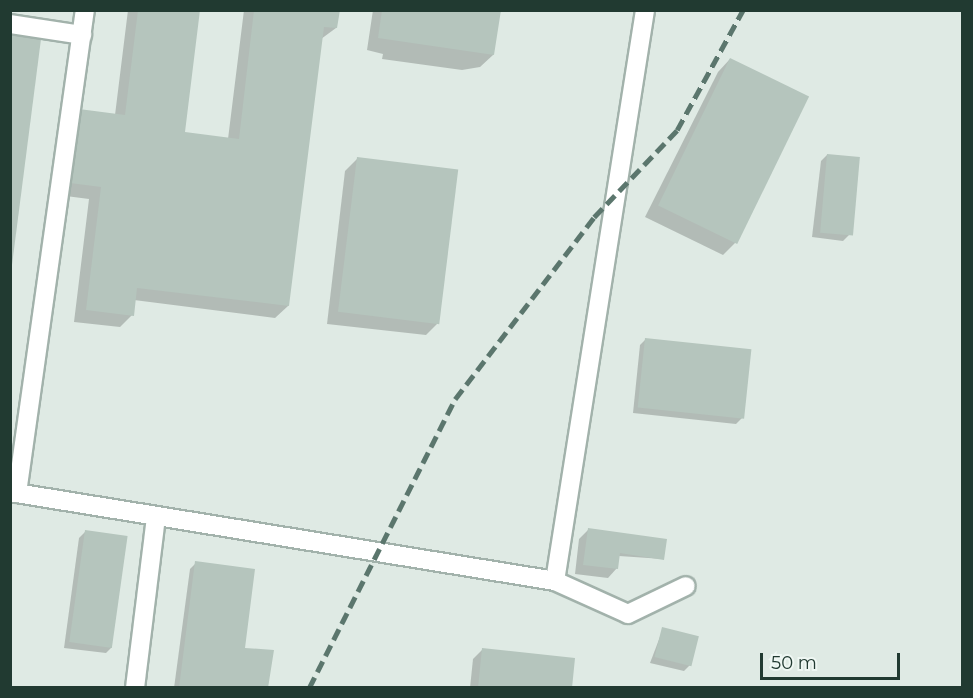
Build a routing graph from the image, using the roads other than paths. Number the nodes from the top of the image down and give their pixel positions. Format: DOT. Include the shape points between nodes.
graph roads {
  1 [pos="85,10"];
  2 [pos="645,10"];
  3 [pos="10,24"];
  4 [pos="82,35"];
  5 [pos="14,493"];
  6 [pos="156,516"];
  7 [pos="555,581"];
  8 [pos="686,586"];
  9 [pos="135,687"];
  1 -- 4 [label="lane"];
  2 -- 7 [label="lane"];
  3 -- 4 [label="lane"];
  4 -- 5 [label="lane"];
  5 -- 6 [label="lane"];
  6 -- 7 [label="lane"];
  6 -- 9 [label="lane"];
  7 -- 8 [label="lane" via="628,614"];
}
